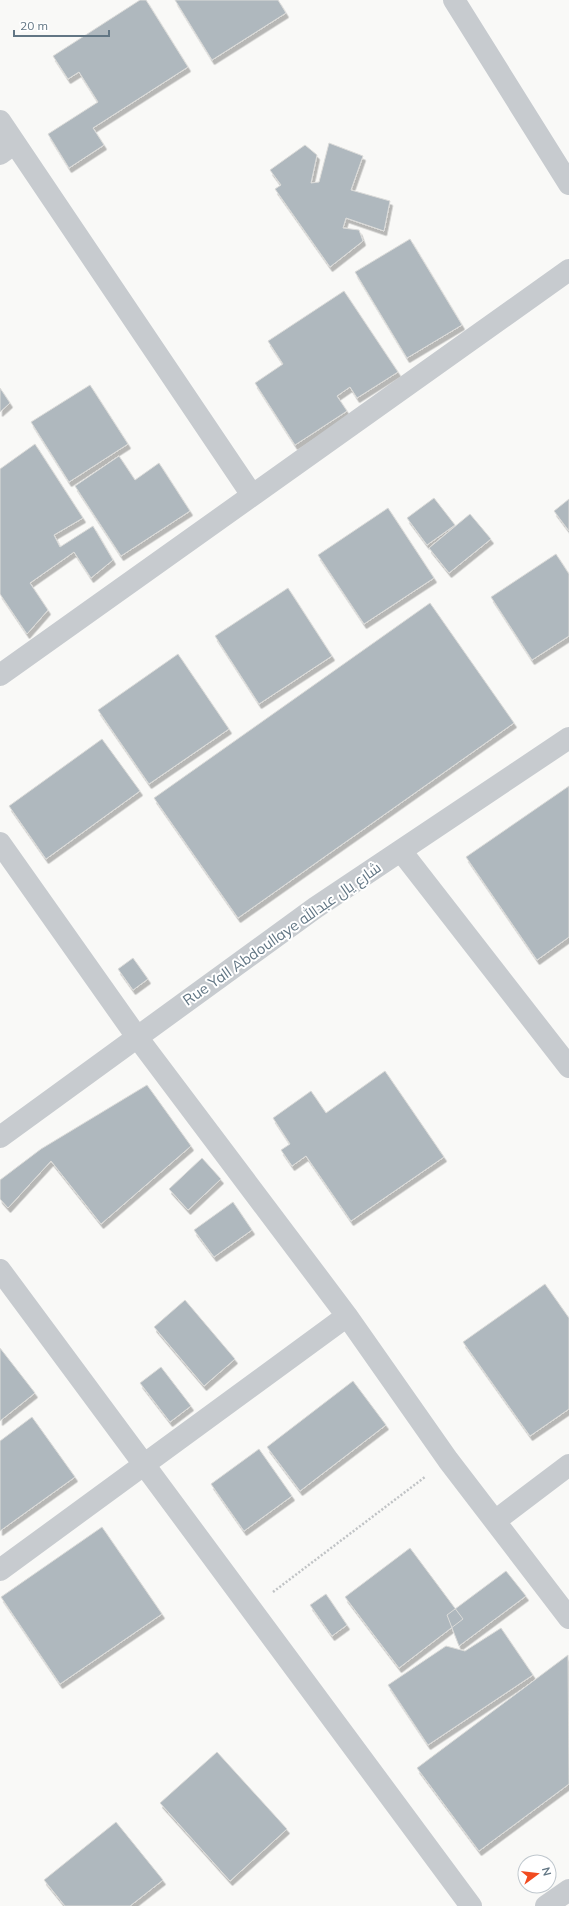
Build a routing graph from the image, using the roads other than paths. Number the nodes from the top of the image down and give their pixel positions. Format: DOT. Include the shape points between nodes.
graph roads {
  1 [pos="454,0"];
  2 [pos="0,121"];
  3 [pos="8,149"];
  4 [pos="568,179"];
  5 [pos="569,270"];
  6 [pos="252,495"];
  7 [pos="0,675"];
  8 [pos="569,738"];
  9 [pos="0,843"];
  10 [pos="401,851"];
  11 [pos="137,1038"];
  12 [pos="569,1067"];
  13 [pos="0,1137"];
  14 [pos="0,1270"];
  15 [pos="347,1316"];
  16 [pos="144,1464"];
  17 [pos="569,1465"];
  18 [pos="495,1521"];
  19 [pos="0,1570"];
  20 [pos="569,1618"];
  21 [pos="569,1890"];
  22 [pos="471,1906"];
  23 [pos="546,1906"];
  1 -- 4 [label="street"];
  2 -- 3 [label="street"];
  3 -- 6 [label="street"];
  5 -- 6 [label="street"];
  6 -- 7 [label="street"];
  8 -- 10 [label="street, Rue Yall Abdoullaye شارع يال عبدالله"];
  9 -- 11 [label="street"];
  10 -- 11 [label="street, Rue Yall Abdoullaye شارع يال عبدالله" via="315,908"];
  10 -- 12 [label="street"];
  11 -- 13 [label="street, Rue Yall Abdoullaye شارع يال عبدالله"];
  11 -- 15 [label="street"];
  14 -- 16 [label="street"];
  15 -- 16 [label="street"];
  15 -- 18 [label="street" via="448,1460"];
  16 -- 19 [label="street"];
  16 -- 22 [label="street"];
  17 -- 18 [label="street"];
  18 -- 20 [label="street"];
  21 -- 23 [label="street"];
}
